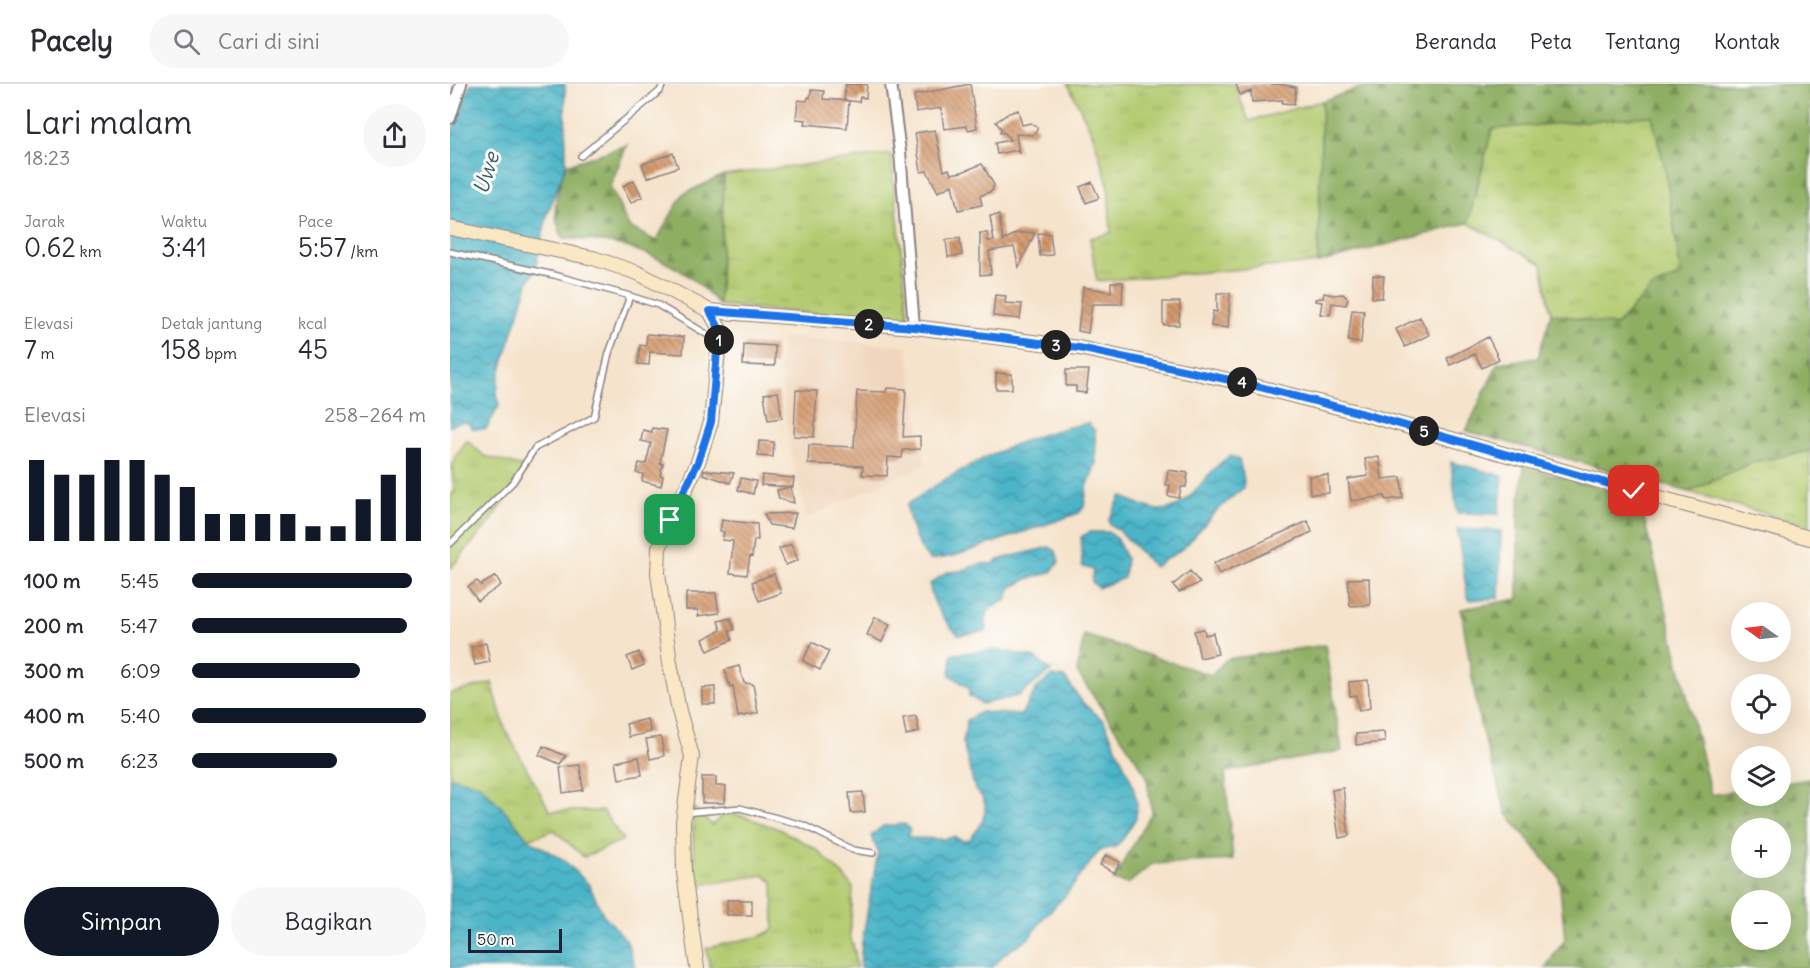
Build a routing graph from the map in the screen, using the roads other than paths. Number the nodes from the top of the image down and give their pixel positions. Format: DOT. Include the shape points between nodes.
graph roads {
  1 [pos="461,84"];
  2 [pos="663,84"];
  3 [pos="891,84"];
  4 [pos="450,118"];
  5 [pos="581,156"];
  6 [pos="450,228"];
  7 [pos="450,252"];
  8 [pos="630,296"];
  9 [pos="710,311"];
  10 [pos="914,327"];
  11 [pos="719,342"];
  12 [pos="1810,538"];
  13 [pos="450,544"];
  14 [pos="683,813"];
  15 [pos="873,853"];
  16 [pos="697,968"];
  1 -- 4 [label="street"];
  2 -- 5 [label="lane" via="660,91"];
  3 -- 10 [label="street"];
  6 -- 9 [label="main road" via="593,258 638,273"];
  7 -- 8 [label="lane"];
  8 -- 11 [label="lane" via="658,305"];
  8 -- 13 [label="lane" via="609,353 594,417 535,448 513,482"];
  9 -- 10 [label="main road"];
  9 -- 11 [label="main road" via="719,328"];
  10 -- 12 [label="main road" via="1079,348 1244,383"];
  11 -- 14 [label="main road" via="711,422 698,462 659,548 658,573 670,663 692,756"];
  14 -- 15 [label="lane" via="740,808 803,825 853,850"];
  14 -- 16 [label="main road" via="684,873"];
}
